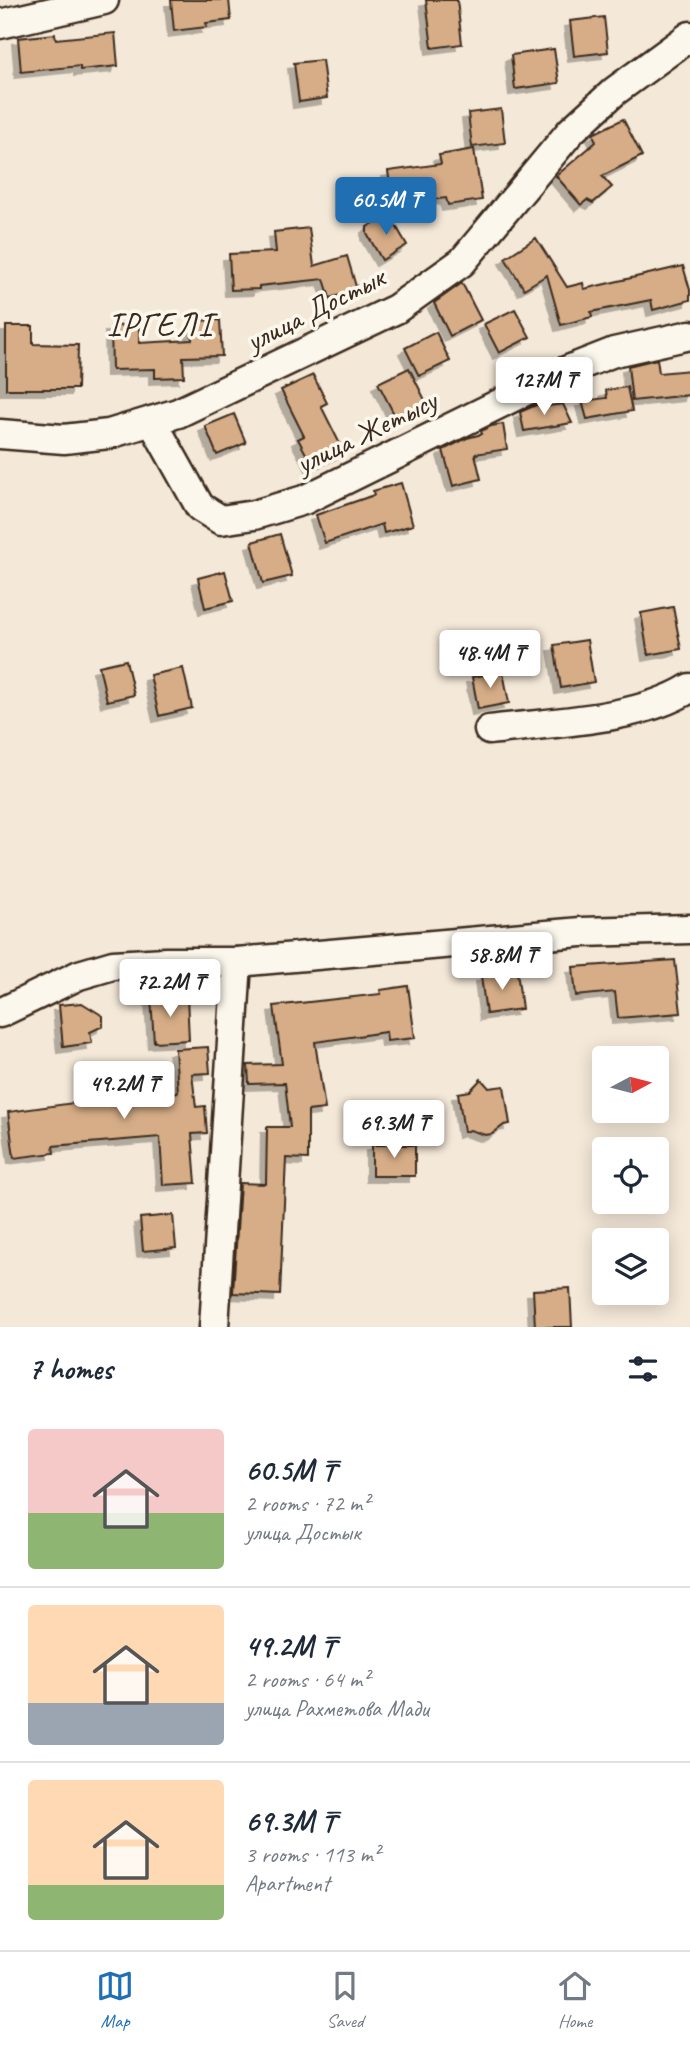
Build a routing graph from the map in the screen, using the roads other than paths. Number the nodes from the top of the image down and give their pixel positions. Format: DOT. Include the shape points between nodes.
graph roads {
  1 [pos="104,0"];
  2 [pos="0,24"];
  3 [pos="690,36"];
  4 [pos="690,335"];
  5 [pos="152,421"];
  6 [pos="0,434"];
  7 [pos="690,688"];
  8 [pos="489,730"];
  9 [pos="690,929"];
  10 [pos="237,962"];
  11 [pos="0,1013"];
  12 [pos="214,1327"];
  1 -- 2 [label="street"];
  3 -- 5 [label="street, улица Достык" via="570,131 462,262 396,309 178,413"];
  4 -- 5 [label="street, улица Жетысу" via="614,352 568,370 304,500 254,515 222,520 200,508"];
  5 -- 6 [label="street, улица Достык" via="109,435 64,439"];
  7 -- 8 [label="street" via="636,712"];
  9 -- 10 [label="street" via="581,932"];
  10 -- 11 [label="street" via="113,965 79,975"];
  10 -- 12 [label="street"];
}
